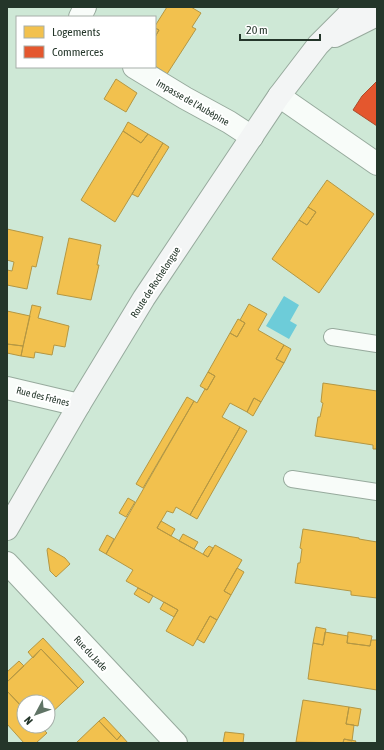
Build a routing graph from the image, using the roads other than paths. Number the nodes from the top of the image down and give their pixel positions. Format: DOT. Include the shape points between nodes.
graph roads {
  1 [pos="356,7"];
  2 [pos="377,15"];
  3 [pos="318,45"];
  4 [pos="136,68"];
  5 [pos="279,96"];
  6 [pos="252,137"];
  7 [pos="377,164"];
  8 [pos="332,337"];
  9 [pos="377,344"];
  10 [pos="7,388"];
  11 [pos="79,405"];
  12 [pos="292,479"];
  13 [pos="377,492"];
  14 [pos="7,529"];
  15 [pos="7,563"];
  16 [pos="176,743"];
  1 -- 3 [label="main road, Route de Rochelongue"];
  2 -- 3 [label="main road, Route de Rochelongue"];
  3 -- 5 [label="main road, Route de Rochelongue"];
  4 -- 6 [label="street, Impasse de l'Aubépine"];
  5 -- 6 [label="main road, Route de Rochelongue"];
  5 -- 7 [label="street"];
  6 -- 11 [label="main road, Route de Rochelongue" via="144,298"];
  8 -- 9 [label="lane"];
  10 -- 11 [label="street, Rue des Frênes"];
  11 -- 14 [label="main road, Route de Rochelongue"];
  12 -- 13 [label="lane"];
  15 -- 16 [label="street, Rue du Jade"];
}
